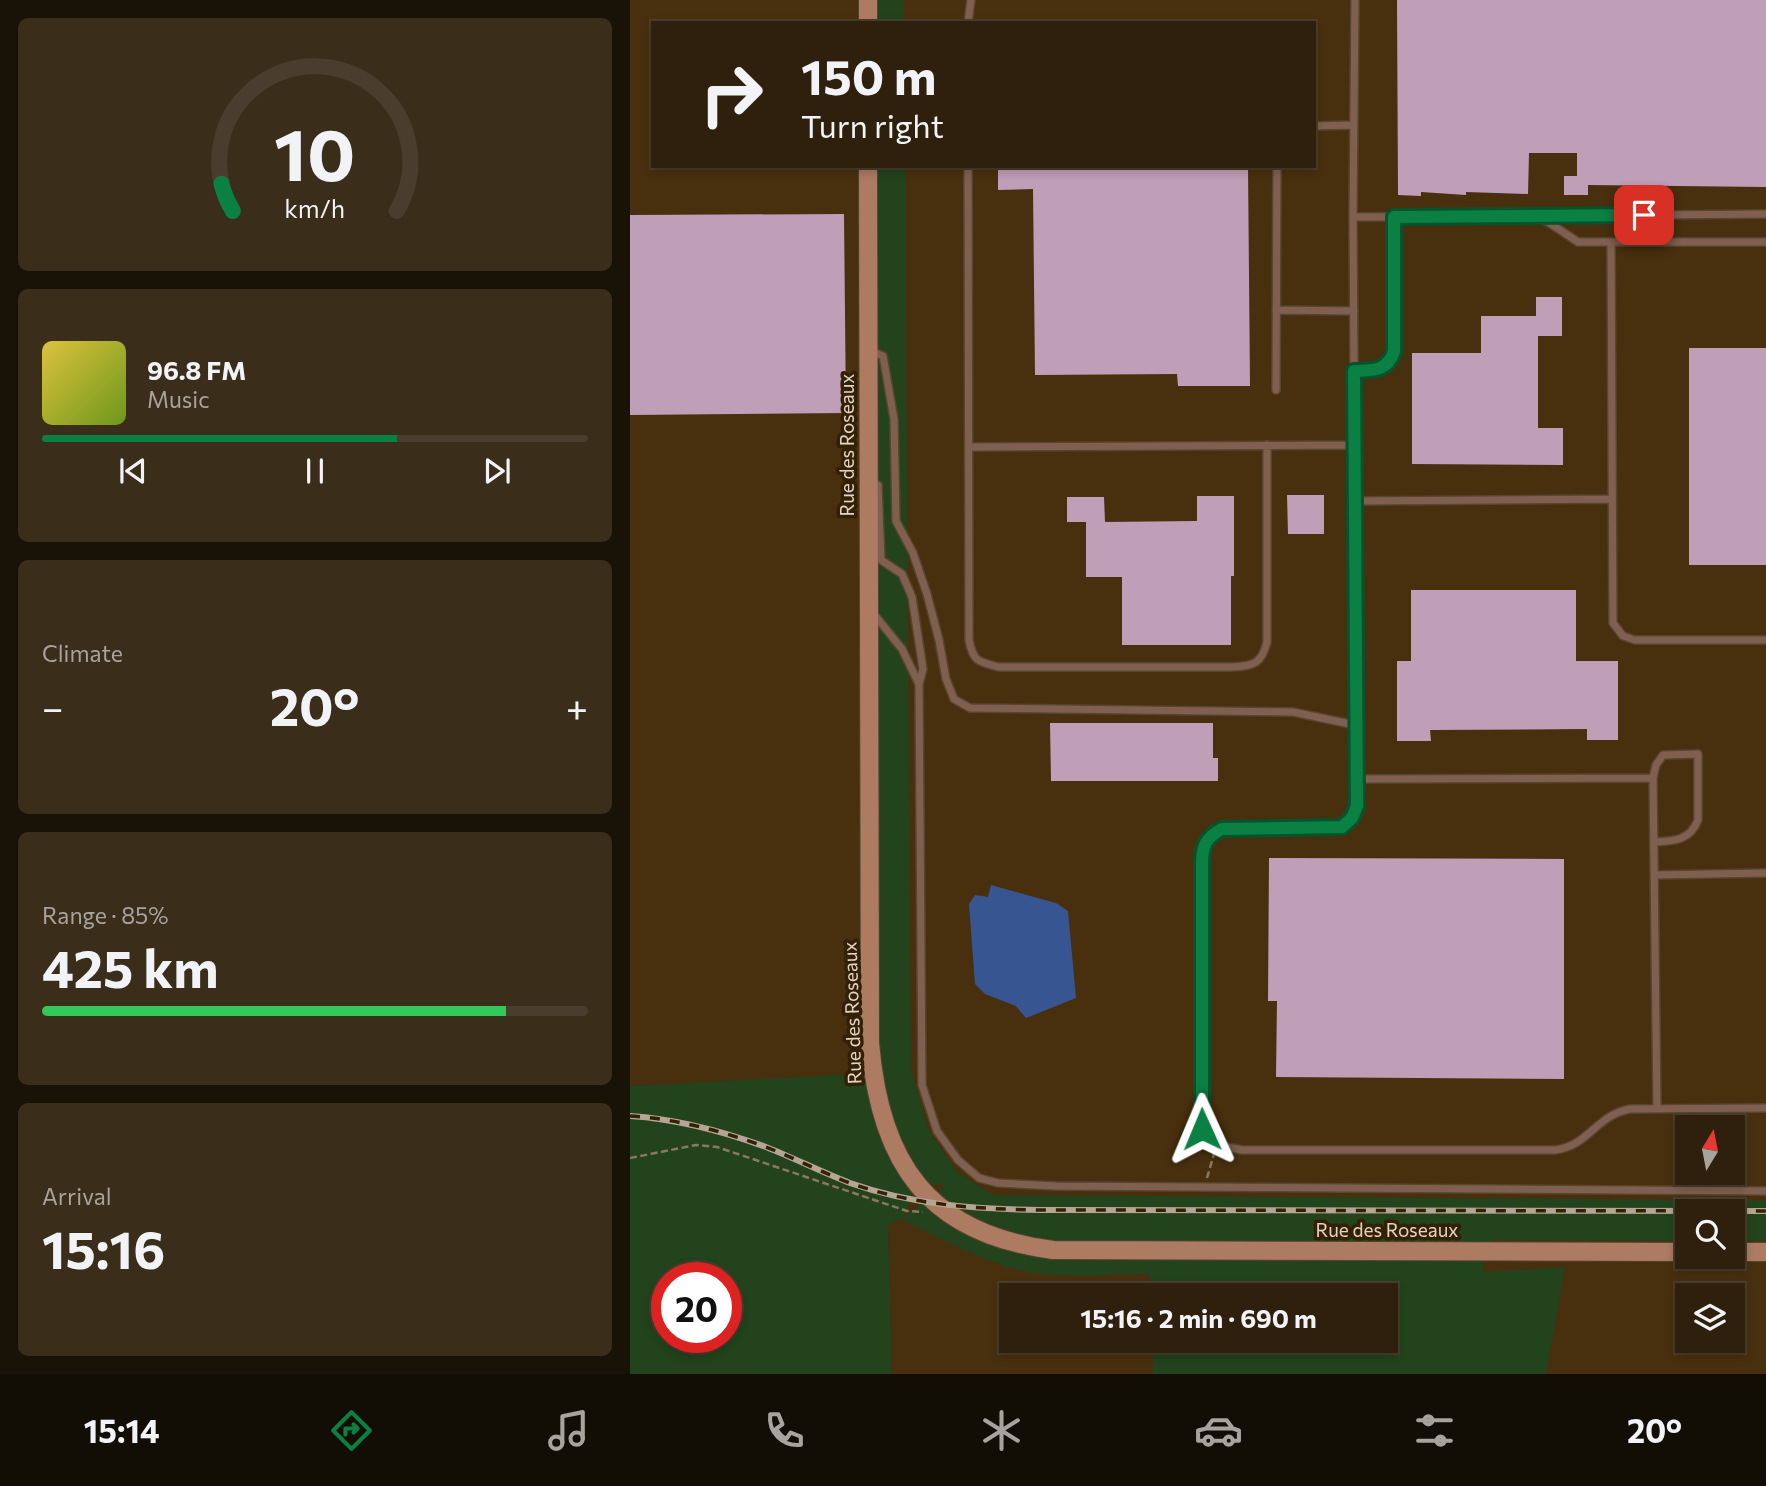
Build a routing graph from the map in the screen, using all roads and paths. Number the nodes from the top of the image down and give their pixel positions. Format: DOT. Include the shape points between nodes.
graph roads {
  1 [pos="868,0"];
  2 [pos="971,0"];
  3 [pos="1355,0"];
  4 [pos="868,21"];
  5 [pos="968,21"];
  6 [pos="1354,125"];
  7 [pos="1316,126"];
  8 [pos="868,168"];
  9 [pos="968,168"];
  10 [pos="1277,168"];
  11 [pos="1766,214"];
  12 [pos="1530,216"];
  13 [pos="1353,217"];
  14 [pos="1394,217"];
  15 [pos="1766,242"];
  16 [pos="1611,243"];
  17 [pos="1276,310"];
  18 [pos="1354,311"];
  19 [pos="868,350"];
  20 [pos="1354,371"];
  21 [pos="1276,390"];
  22 [pos="1354,445"];
  23 [pos="1267,446"];
  24 [pos="968,447"];
  25 [pos="869,481"];
  26 [pos="1611,499"];
  27 [pos="1354,501"];
  28 [pos="869,608"];
  29 [pos="1766,640"];
  30 [pos="919,684"];
  31 [pos="1355,724"];
  32 [pos="1653,778"];
  33 [pos="1356,779"];
  34 [pos="1654,842"];
  35 [pos="1766,873"];
  36 [pos="1654,875"];
  37 [pos="1766,1108"];
  38 [pos="1657,1109"];
  39 [pos="1217,1146"];
  40 [pos="630,1158"];
  41 [pos="1204,1187"];
  42 [pos="1766,1191"];
  43 [pos="951,1214"];
  44 [pos="1675,1252"];
  45 [pos="1745,1252"];
  46 [pos="1766,1252"];
  1 -- 4 [label="street"];
  2 -- 5 [label="lane"];
  3 -- 6 [label="lane"];
  6 -- 7 [label="lane"];
  6 -- 13 [label="lane"];
  8 -- 19 [label="street, Rue des Roseaux"];
  9 -- 24 [label="lane"];
  10 -- 17 [label="lane"];
  11 -- 12 [label="lane"];
  12 -- 14 [label="lane"];
  12 -- 16 [label="lane" via="1577,242"];
  13 -- 14 [label="lane"];
  13 -- 18 [label="lane"];
  14 -- 20 [label="lane" via="1394,351 1380,369"];
  15 -- 16 [label="lane"];
  16 -- 26 [label="lane"];
  17 -- 18 [label="lane"];
  17 -- 21 [label="lane"];
  18 -- 20 [label="lane"];
  19 -- 25 [label="street, Rue des Roseaux"];
  19 -- 31 [label="lane" via="883,356 894,419 896,521 928,594 954,699 970,708 1293,712"];
  20 -- 22 [label="lane"];
  22 -- 23 [label="lane"];
  22 -- 27 [label="lane"];
  23 -- 24 [label="lane"];
  23 -- 24 [label="lane" via="1267,642 1265,654 1257,662 1233,667 999,667 980,662 969,640"];
  25 -- 28 [label="street, Rue des Roseaux"];
  25 -- 30 [label="lane" via="878,485 881,561 902,574 912,597 923,669"];
  26 -- 27 [label="lane"];
  26 -- 29 [label="lane" via="1611,613 1623,636 1634,640"];
  27 -- 31 [label="lane"];
  28 -- 30 [label="lane" via="902,649"];
  28 -- 43 [label="street, Rue des Roseaux" via="873,1073 883,1120 900,1158 914,1181"];
  30 -- 41 [label="lane" via="922,1085 937,1131 958,1160 979,1178 998,1183"];
  31 -- 33 [label="lane"];
  32 -- 33 [label="lane"];
  32 -- 34 [label="lane"];
  32 -- 34 [label="lane" via="1663,755 1698,754 1694,830 1685,838"];
  33 -- 39 [label="lane" via="1355,812 1342,827 1222,829 1205,843 1201,1121 1206,1136"];
  34 -- 36 [label="lane"];
  35 -- 36 [label="lane"];
  36 -- 38 [label="lane"];
  37 -- 38 [label="lane"];
  38 -- 39 [label="lane" via="1616,1111 1580,1143 1555,1150 1242,1150"];
  39 -- 41 [label="path"];
  40 -- 43 [label="path" via="696,1145 717,1147 906,1211"];
  41 -- 42 [label="lane"];
  43 -- 44 [label="street, Rue des Roseaux" via="995,1238 1053,1250"];
  45 -- 46 [label="street"];
}
